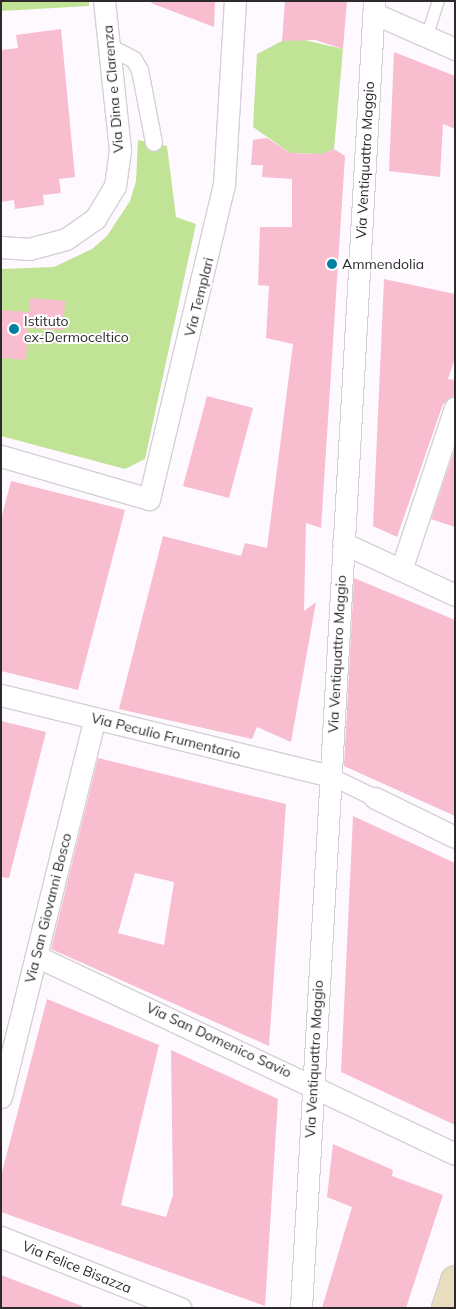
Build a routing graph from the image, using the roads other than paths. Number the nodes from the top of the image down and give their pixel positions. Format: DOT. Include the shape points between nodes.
graph roads {
  1 [pos="104,1"];
  2 [pos="235,1"];
  3 [pos="438,1"];
  4 [pos="373,7"];
  5 [pos="426,37"];
  6 [pos="110,47"];
  7 [pos="455,48"];
  8 [pos="154,143"];
  9 [pos="1,247"];
  10 [pos="455,408"];
  11 [pos="1,456"];
  12 [pos="344,543"];
  13 [pos="401,570"];
  14 [pos="455,595"];
  15 [pos="1,695"];
  16 [pos="95,718"];
  17 [pos="330,776"];
  18 [pos="375,798"];
  19 [pos="455,837"];
  20 [pos="36,956"];
  21 [pos="313,1083"];
  22 [pos="1,1097"];
  23 [pos="455,1154"];
  24 [pos="1,1236"];
  25 [pos="455,1280"];
  26 [pos="134,1299"];
  27 [pos="180,1308"];
  28 [pos="301,1308"];
  29 [pos="446,1308"];
  1 -- 6 [label="street, Via Dina e Clarenza"];
  2 -- 11 [label="street, Via Templari" via="217,223 149,499"];
  3 -- 5 [label="lane"];
  4 -- 5 [label="street"];
  4 -- 12 [label="street, Via Ventiquattro Maggio"];
  5 -- 7 [label="street"];
  6 -- 8 [label="street" via="134,60 140,70"];
  6 -- 9 [label="street, Via Dina e Clarenza" via="120,150 115,186 107,203 95,218 66,240 29,249"];
  10 -- 13 [label="street"];
  12 -- 13 [label="street"];
  12 -- 17 [label="street, Via Ventiquattro Maggio"];
  13 -- 14 [label="street"];
  15 -- 16 [label="street, Via Peculio Frumentario"];
  16 -- 17 [label="street, Via Peculio Frumentario"];
  16 -- 20 [label="street, Via San Giovanni Bosco"];
  17 -- 18 [label="street"];
  17 -- 21 [label="street, Via Ventiquattro Maggio"];
  18 -- 19 [label="street"];
  20 -- 21 [label="street, Via San Domenico Savio"];
  20 -- 22 [label="street, Via San Giovanni Bosco"];
  21 -- 23 [label="street, Via San Domenico Savio"];
  21 -- 28 [label="street, Via Ventiquattro Maggio"];
  24 -- 26 [label="street, Via Felice Bisazza"];
  25 -- 29 [label="main road"];
  26 -- 27 [label="street, Via Felice Bisazza"];
}
